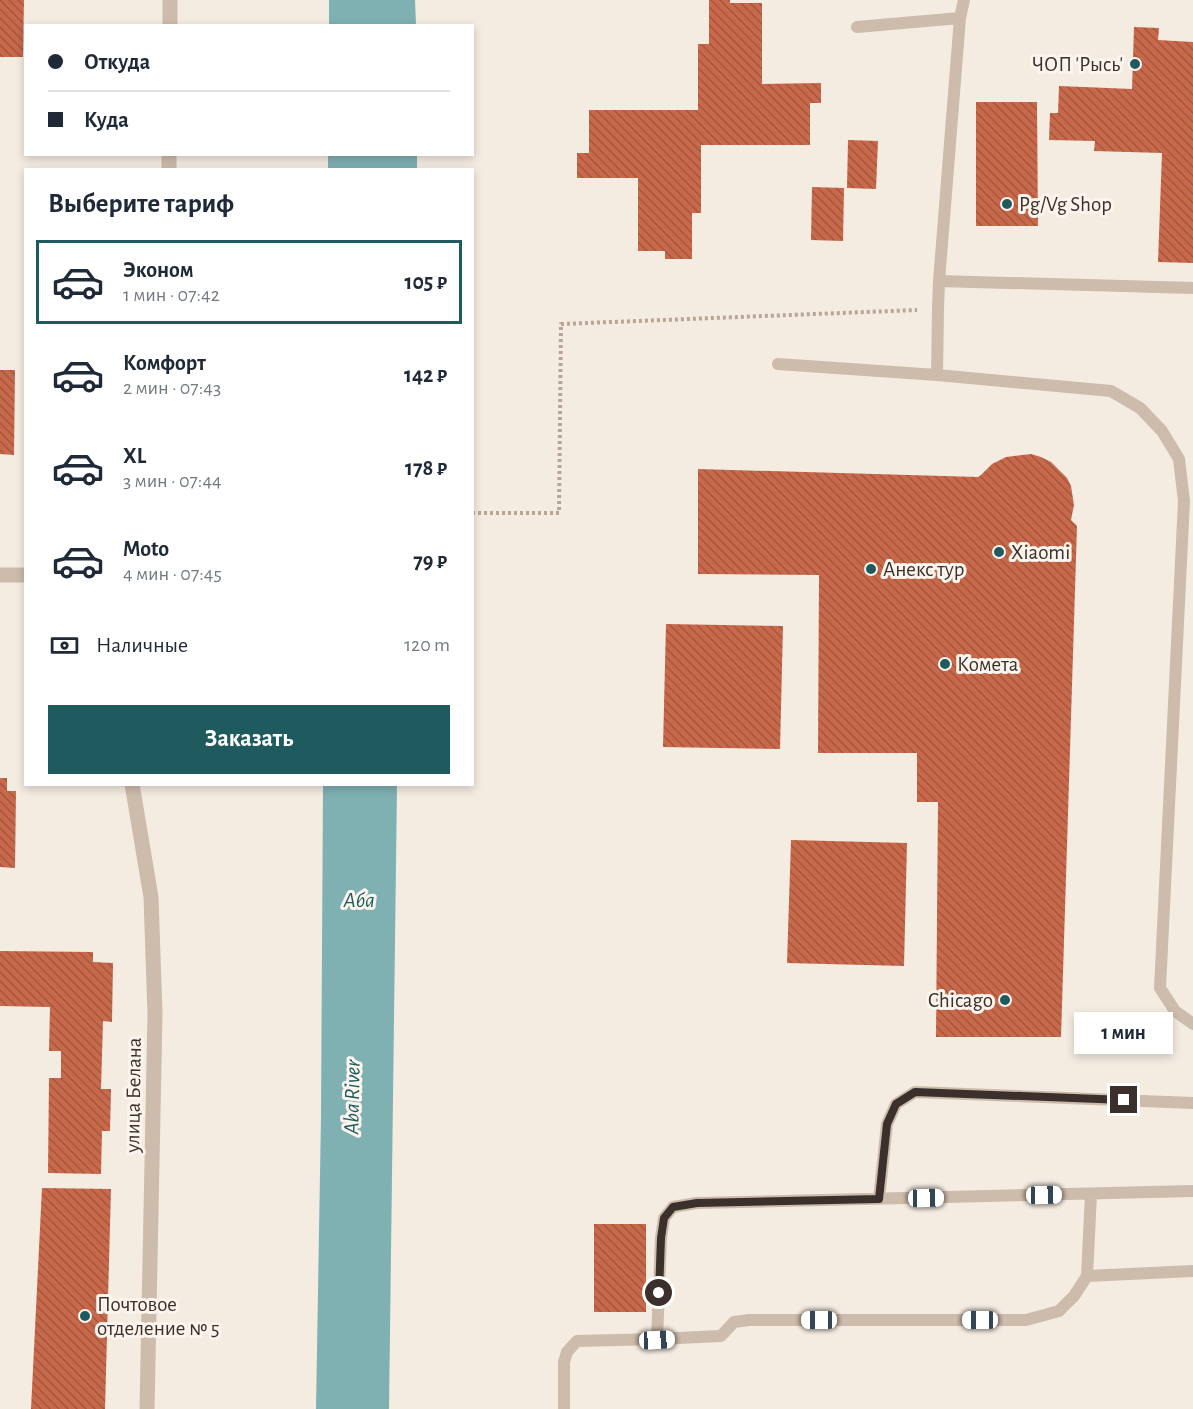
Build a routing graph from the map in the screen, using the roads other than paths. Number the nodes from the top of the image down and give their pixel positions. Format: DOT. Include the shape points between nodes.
graph roads {
  1 [pos="170,0"];
  2 [pos="964,0"];
  3 [pos="960,18"];
  4 [pos="170,24"];
  5 [pos="857,27"];
  6 [pos="939,281"];
  7 [pos="1193,288"];
  8 [pos="778,364"];
  9 [pos="937,375"];
  10 [pos="1188,501"];
  11 [pos="0,575"];
  12 [pos="24,575"];
  13 [pos="132,786"];
  14 [pos="1193,1024"];
  15 [pos="1193,1103"];
  16 [pos="1193,1191"];
  17 [pos="1092,1194"];
  18 [pos="879,1199"];
  19 [pos="1193,1271"];
  20 [pos="1087,1276"];
  21 [pos="657,1340"];
  22 [pos="147,1409"];
  23 [pos="564,1409"];
  1 -- 4 [label="street"];
  2 -- 3 [label="lane"];
  3 -- 5 [label="lane"];
  3 -- 6 [label="lane"];
  6 -- 7 [label="lane"];
  6 -- 9 [label="lane"];
  8 -- 9 [label="lane"];
  9 -- 10 [label="lane" via="1111,391 1140,408 1162,431 1179,459"];
  10 -- 14 [label="lane" via="1160,988 1175,1011"];
  11 -- 12 [label="street"];
  13 -- 22 [label="street, улица Белана" via="151,897 155,1014"];
  15 -- 18 [label="lane" via="915,1092 896,1104 887,1124"];
  16 -- 17 [label="lane"];
  17 -- 18 [label="lane"];
  17 -- 20 [label="lane"];
  18 -- 21 [label="lane" via="697,1203 673,1207 664,1218 661,1238"];
  19 -- 20 [label="lane"];
  20 -- 21 [label="lane" via="1059,1311 1026,1320 750,1320 734,1323 721,1336"];
  21 -- 23 [label="lane" via="577,1341 564,1362"];
}
